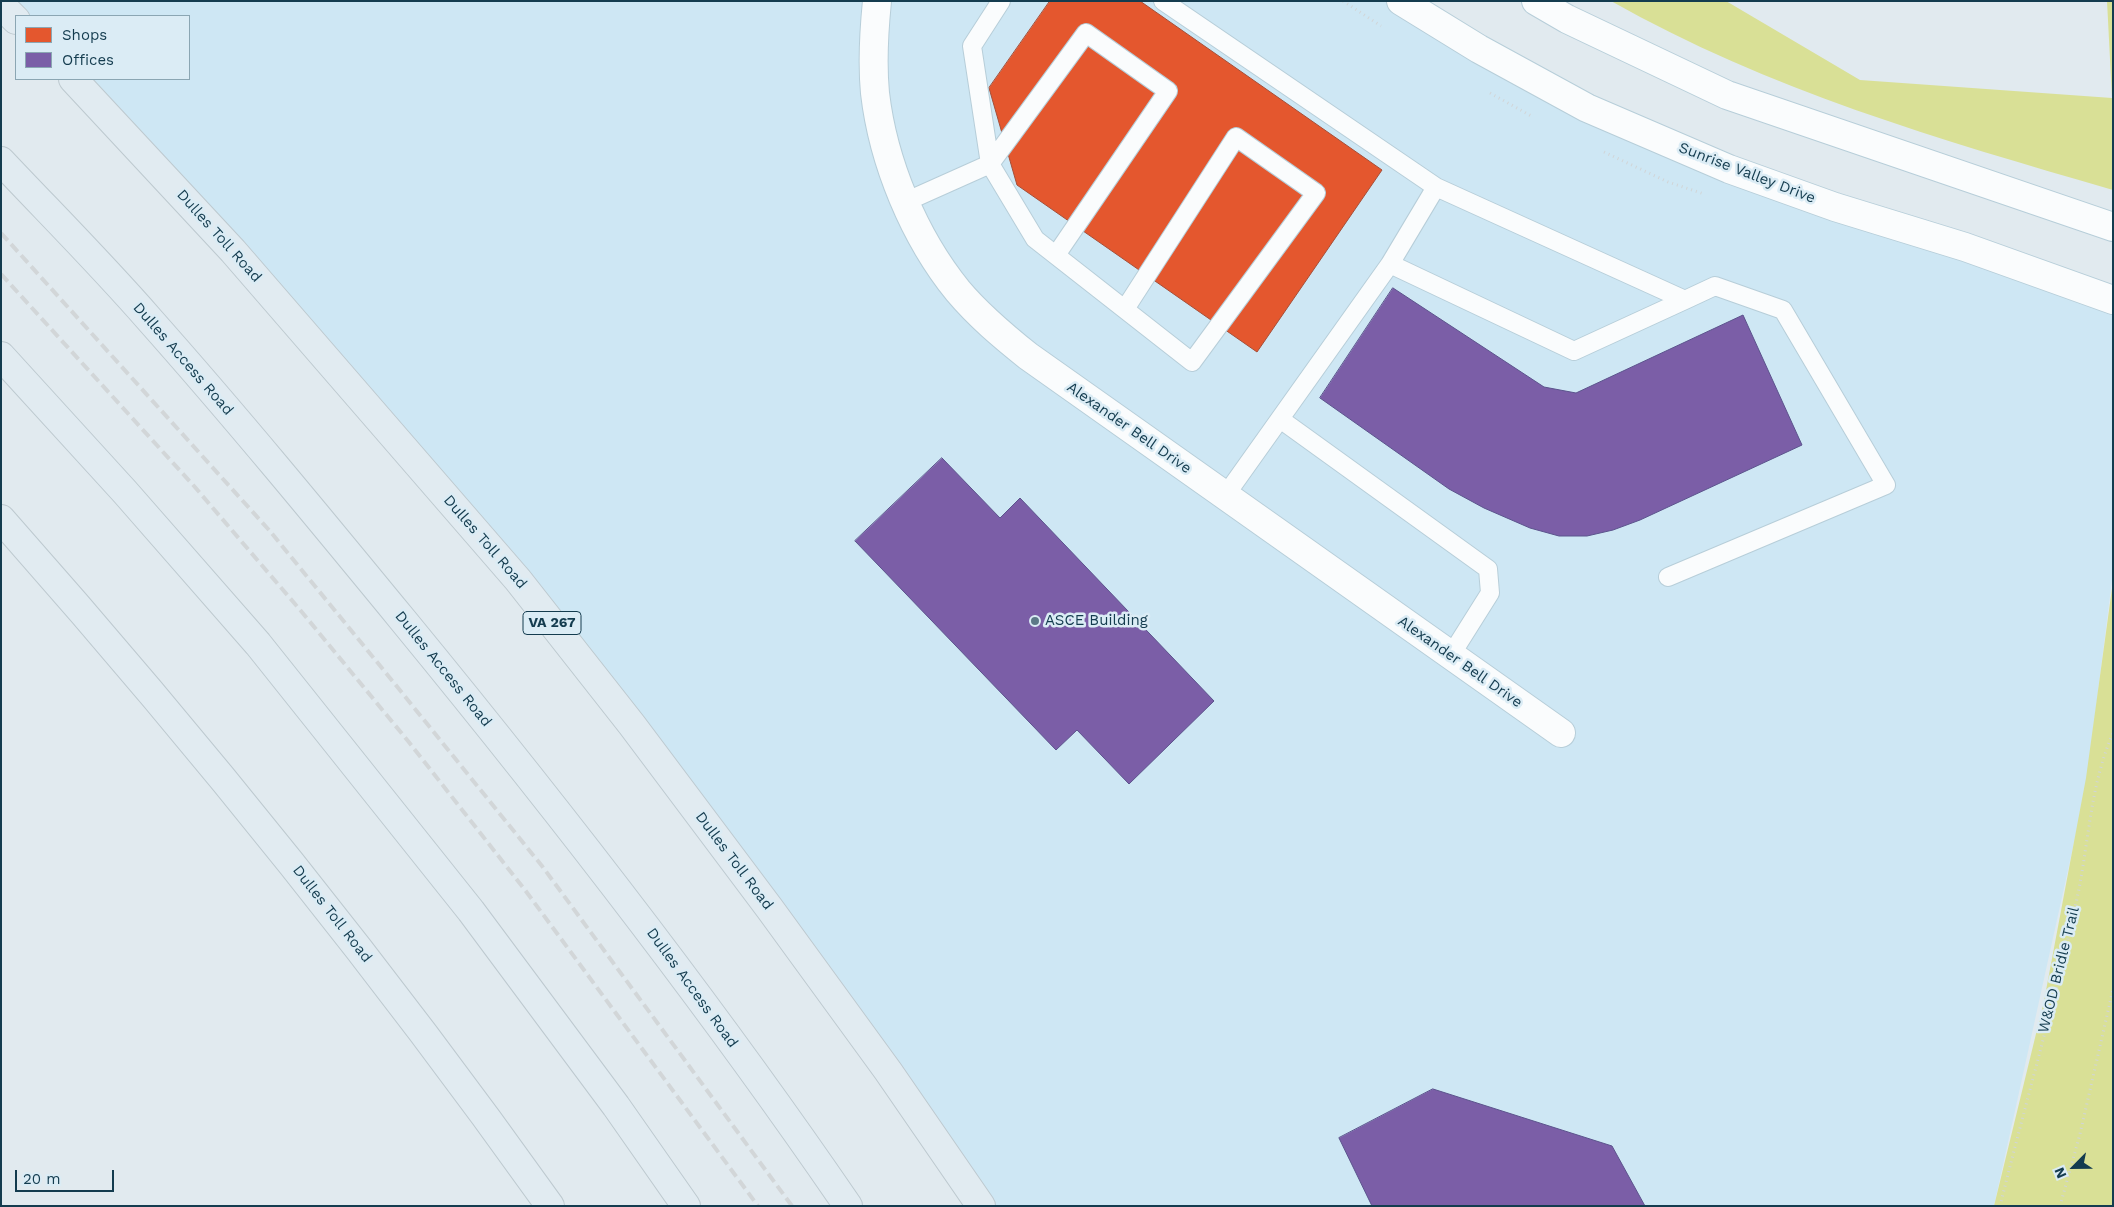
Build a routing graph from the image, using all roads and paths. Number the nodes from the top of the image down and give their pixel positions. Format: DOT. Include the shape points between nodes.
graph roads {
  1 [pos="877,1"];
  2 [pos="1001,1"];
  3 [pos="1163,1"];
  4 [pos="1401,1"];
  5 [pos="1536,1"];
  6 [pos="1,4"];
  7 [pos="15,19"];
  8 [pos="74,80"];
  9 [pos="1,161"];
  10 [pos="990,164"];
  11 [pos="1436,187"];
  12 [pos="906,202"];
  13 [pos="2113,227"];
  14 [pos="1056,255"];
  15 [pos="1390,264"];
  16 [pos="1685,300"];
  17 [pos="2113,300"];
  18 [pos="1125,309"];
  19 [pos="1,356"];
  20 [pos="1280,419"];
  21 [pos="1225,496"];
  22 [pos="1,519"];
  23 [pos="1668,577"];
  24 [pos="1451,655"];
  25 [pos="1562,733"];
  26 [pos="2113,733"];
  27 [pos="2113,989"];
  28 [pos="550,1206"];
  29 [pos="686,1206"];
  30 [pos="848,1206"];
  31 [pos="981,1206"];
  32 [pos="2000,1206"];
  33 [pos="2060,1206"];
  1 -- 12 [label="main road, Alexander Bell Drive" via="873,39 875,93 887,150"];
  2 -- 10 [label="lane" via="972,46"];
  3 -- 11 [label="lane"];
  4 -- 17 [label="main road, Sunrise Valley Drive" via="1479,49 1587,108 1730,169"];
  5 -- 13 [label="main road" via="1727,95"];
  6 -- 7 [label="highway"];
  8 -- 31 [label="highway, Dulles Toll Road / VA 267" via="234,251 518,580 770,909"];
  9 -- 30 [label="highway, Dulles Access Road" via="149,318 317,515 495,733 680,972"];
  10 -- 12 [label="lane"];
  10 -- 14 [label="lane" via="1035,239"];
  10 -- 14 [label="lane" via="1086,33 1168,91"];
  11 -- 15 [label="lane"];
  11 -- 16 [label="lane"];
  12 -- 21 [label="main road, Alexander Bell Drive" via="929,250 958,291 995,330"];
  14 -- 18 [label="lane"];
  15 -- 16 [label="lane" via="1574,351"];
  15 -- 20 [label="lane"];
  16 -- 23 [label="lane" via="1714,286 1783,310 1886,485"];
  18 -- 18 [label="lane" via="1192,362 1316,192 1236,138"];
  19 -- 29 [label="highway" via="258,644 471,910"];
  20 -- 21 [label="lane"];
  20 -- 24 [label="lane" via="1488,569 1490,593"];
  21 -- 24 [label="main road, Alexander Bell Drive"];
  22 -- 28 [label="highway, Dulles Toll Road" via="214,766 348,934 482,1110"];
  24 -- 25 [label="main road, Alexander Bell Drive"];
  26 -- 32 [label="path, W&OD Bridle Trail" via="2095,784 2082,875 2063,963"];
  27 -- 33 [label="path"];
}
